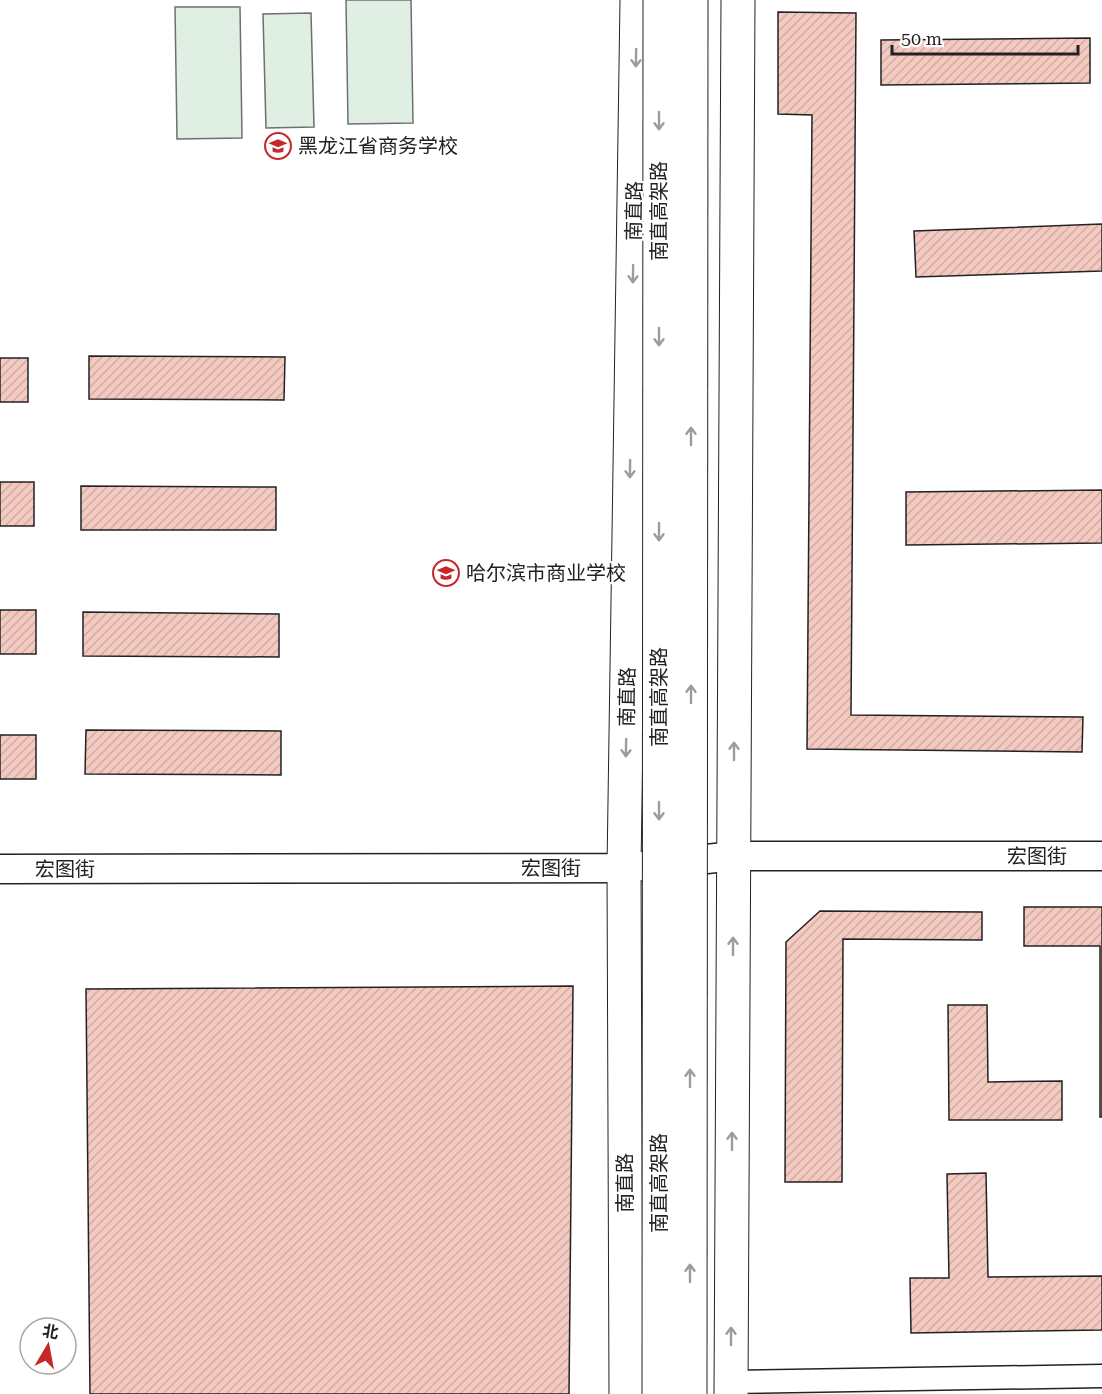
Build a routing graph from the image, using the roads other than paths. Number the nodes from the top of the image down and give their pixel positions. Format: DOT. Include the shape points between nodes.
graph roads {
  1 [pos="637,0"];
  2 [pos="660,0"];
  3 [pos="691,0"];
  4 [pos="738,0"];
  5 [pos="734,856"];
  6 [pos="1102,856"];
  7 [pos="624,868"];
  8 [pos="0,869"];
  9 [pos="1102,1376"];
  10 [pos="731,1388"];
  11 [pos="626,1394"];
  12 [pos="658,1394"];
  13 [pos="690,1394"];
  1 -- 7 [label="highway, 南直路, one-way"];
  2 -- 12 [label="highway, 南直高架路, one-way, bridge"];
  13 -- 3 [label="highway, 南直高架路, one-way, bridge"];
  5 -- 4 [label="highway, one-way"];
  5 -- 6 [label="street, 宏图街"];
  5 -- 7 [label="street, 宏图街"];
  10 -- 5 [label="highway, one-way"];
  7 -- 8 [label="street, 宏图街"];
  7 -- 11 [label="highway, 南直路"];
  9 -- 10 [label="street"];
}
